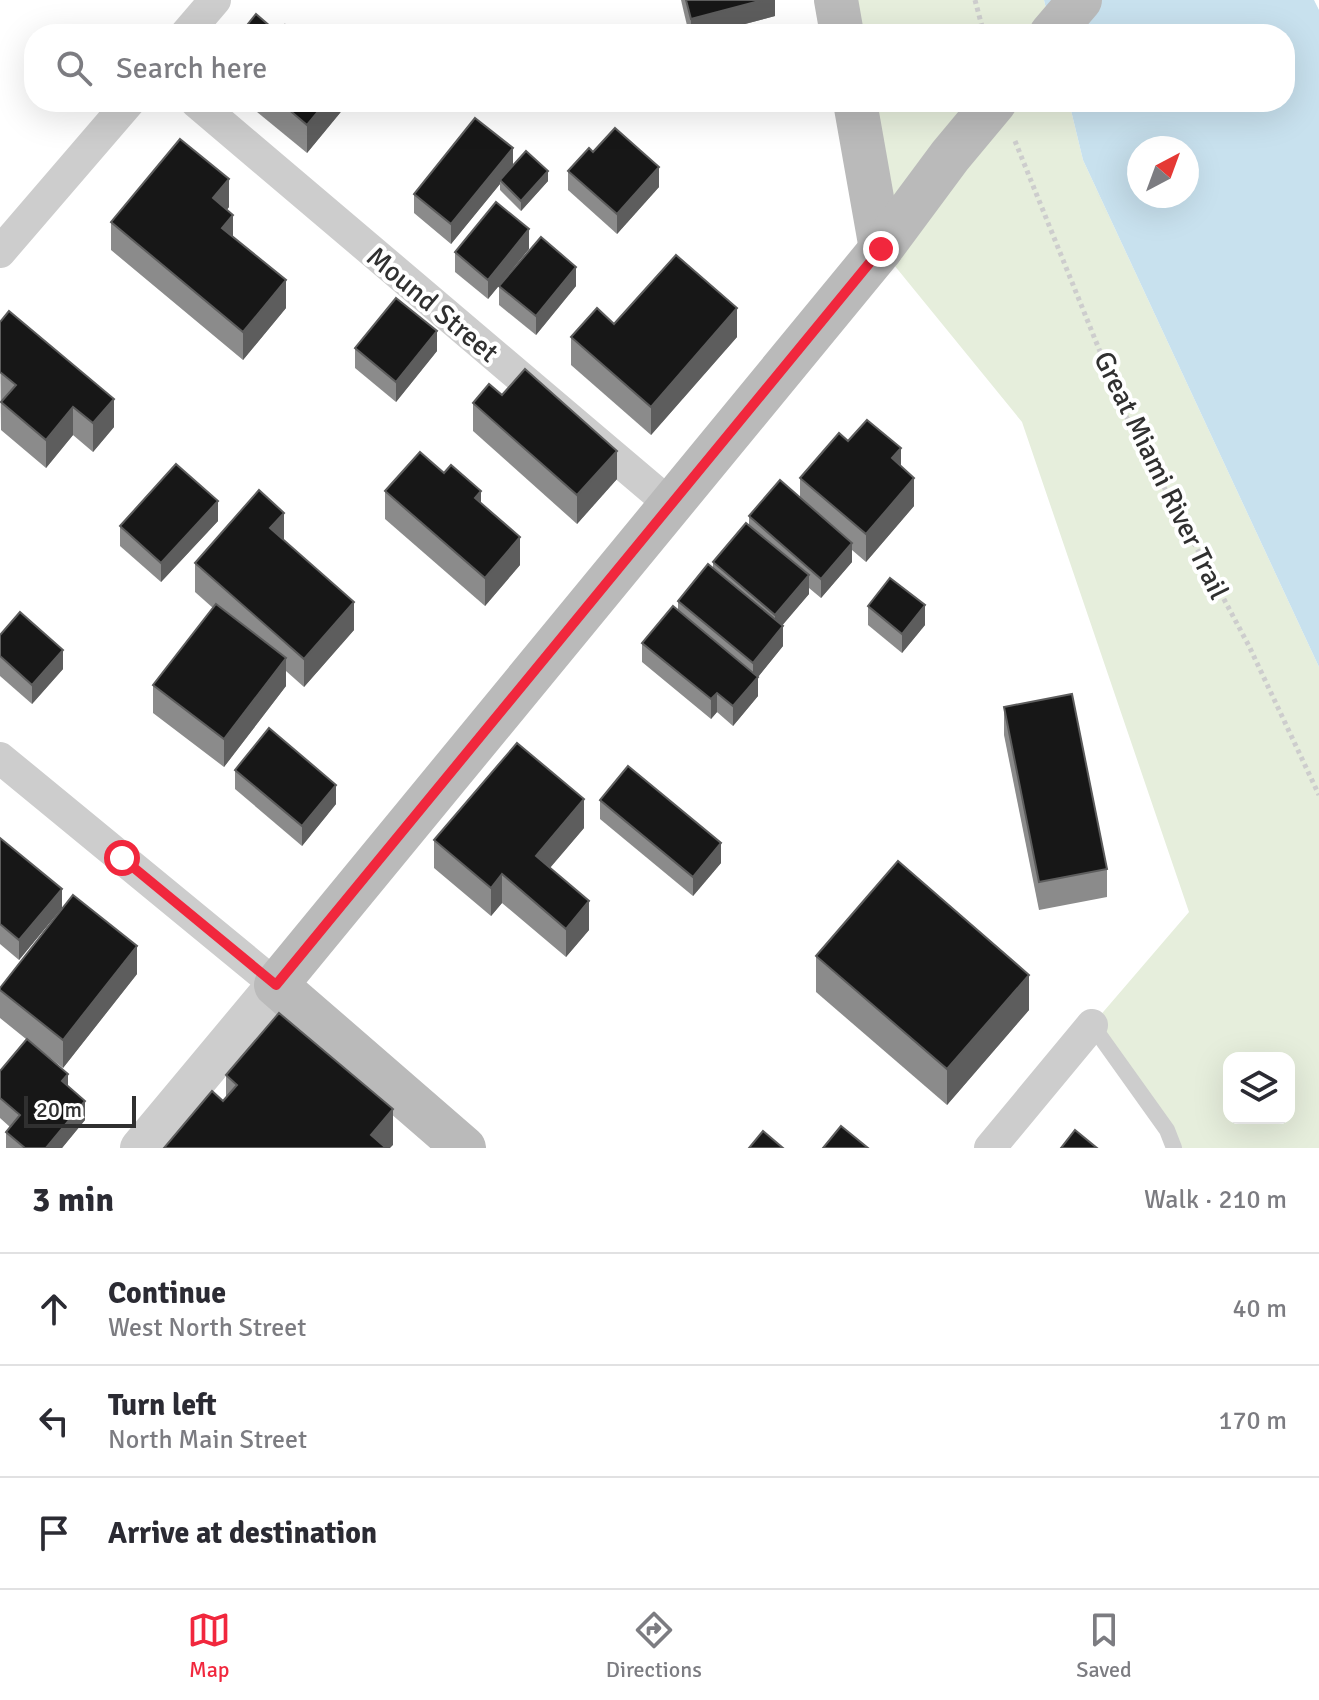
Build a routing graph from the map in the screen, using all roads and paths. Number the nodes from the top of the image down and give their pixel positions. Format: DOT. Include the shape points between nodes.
graph roads {
  1 [pos="215,0"];
  2 [pos="836,0"];
  3 [pos="975,0"];
  4 [pos="1080,0"];
  5 [pos="195,24"];
  6 [pos="840,24"];
  7 [pos="981,24"];
  8 [pos="1060,24"];
  9 [pos="120,112"];
  10 [pos="208,112"];
  11 [pos="857,112"];
  12 [pos="987,112"];
  13 [pos="1017,150"];
  14 [pos="881,249"];
  15 [pos="0,252"];
  16 [pos="671,505"];
  17 [pos="0,758"];
  18 [pos="1319,795"];
  19 [pos="276,985"];
  20 [pos="1092,1025"];
  21 [pos="140,1148"];
  22 [pos="464,1148"];
  23 [pos="990,1148"];
  24 [pos="1174,1148"];
  1 -- 5 [label="street"];
  2 -- 6 [label="main road"];
  3 -- 7 [label="path"];
  4 -- 8 [label="main road"];
  9 -- 15 [label="street"];
  10 -- 16 [label="street, Mound Street"];
  11 -- 14 [label="main road"];
  12 -- 14 [label="main road"];
  13 -- 18 [label="path, Great Miami River Trail" via="1126,416 1249,646"];
  14 -- 16 [label="main road"];
  16 -- 19 [label="main road"];
  17 -- 19 [label="street"];
  19 -- 21 [label="street"];
  19 -- 22 [label="main road"];
  20 -- 23 [label="street"];
  20 -- 24 [label="lane" via="1167,1130"];
}
